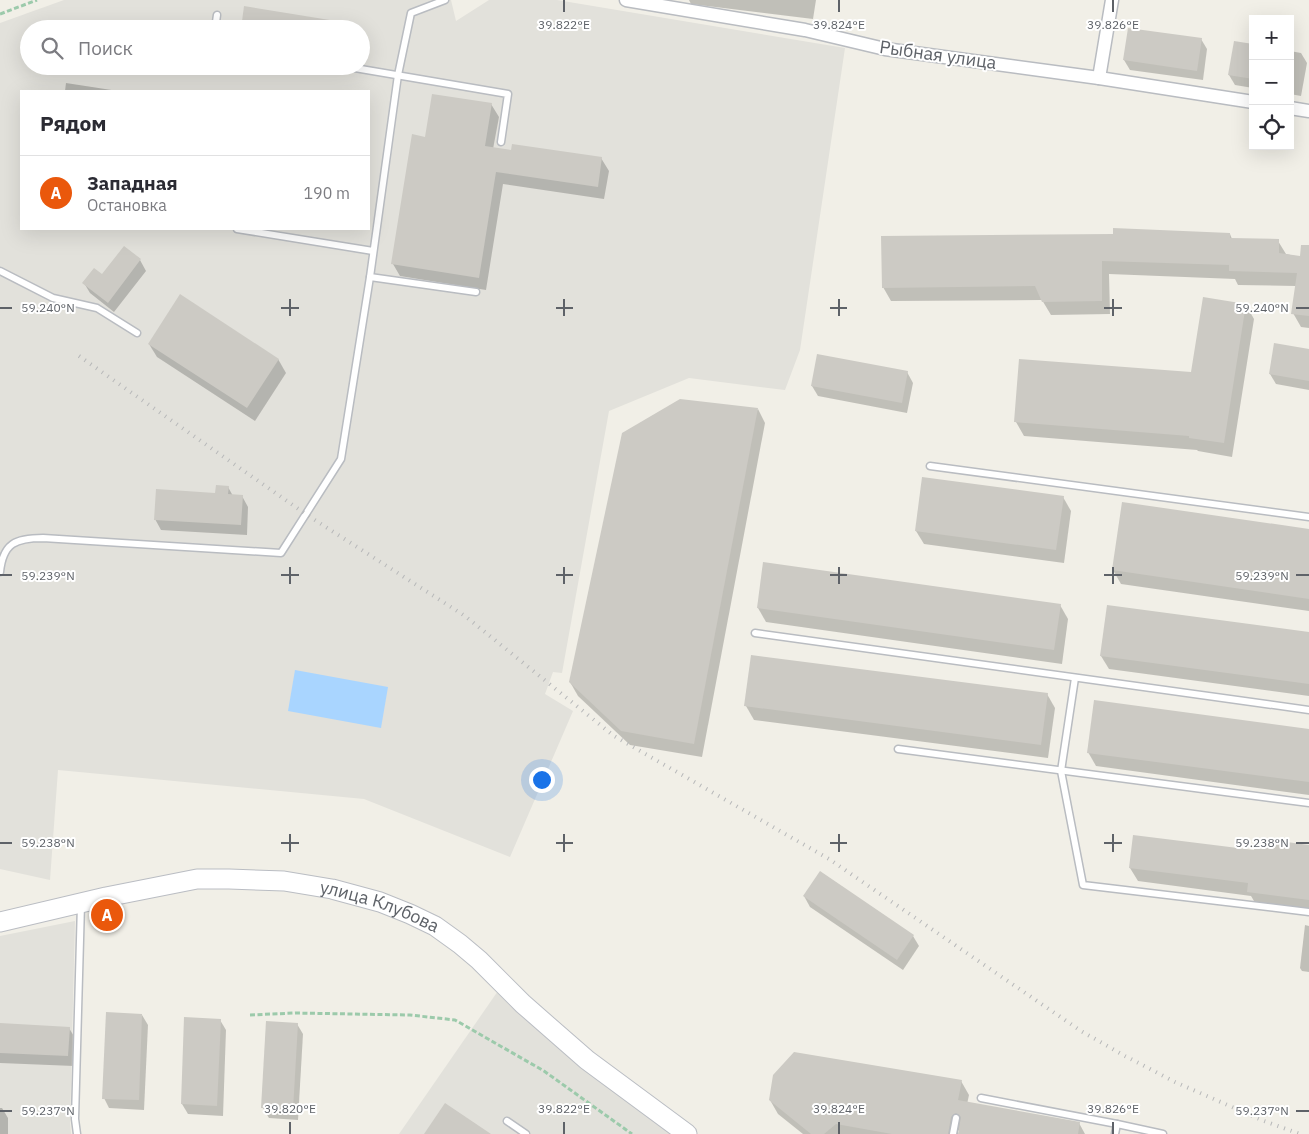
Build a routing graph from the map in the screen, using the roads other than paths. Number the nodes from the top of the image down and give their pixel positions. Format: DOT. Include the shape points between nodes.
graph roads {
  1 [pos="445,0"];
  2 [pos="626,0"];
  3 [pos="1112,0"];
  4 [pos="217,15"];
  5 [pos="216,20"];
  6 [pos="370,70"];
  7 [pos="398,75"];
  8 [pos="1099,78"];
  9 [pos="1249,101"];
  10 [pos="1294,109"];
  11 [pos="1309,111"];
  12 [pos="501,142"];
  13 [pos="243,230"];
  14 [pos="373,251"];
  15 [pos="0,271"];
  16 [pos="370,277"];
  17 [pos="476,292"];
  18 [pos="137,333"];
  19 [pos="930,466"];
  20 [pos="1309,516"];
  21 [pos="0,572"];
  22 [pos="755,633"];
  23 [pos="1075,678"];
  24 [pos="1309,710"];
  25 [pos="898,749"];
  26 [pos="1061,771"];
  27 [pos="1309,803"];
  28 [pos="81,903"];
  29 [pos="1309,912"];
  30 [pos="0,922"];
  31 [pos="981,1098"];
  32 [pos="956,1118"];
  33 [pos="506,1121"];
  34 [pos="1117,1124"];
  35 [pos="77,1134"];
  36 [pos="526,1134"];
  37 [pos="686,1134"];
  38 [pos="953,1134"];
  39 [pos="1115,1134"];
  40 [pos="1163,1134"];
  1 -- 7 [label="lane" via="410,13"];
  2 -- 8 [label="street, Рыбная улица" via="805,30 884,49"];
  3 -- 8 [label="street"];
  4 -- 5 [label="lane"];
  6 -- 7 [label="lane"];
  7 -- 12 [label="lane" via="508,94"];
  7 -- 14 [label="lane"];
  8 -- 9 [label="street, Рыбная улица"];
  10 -- 11 [label="street"];
  13 -- 14 [label="lane"];
  14 -- 16 [label="lane"];
  15 -- 18 [label="lane" via="53,298 97,308"];
  16 -- 17 [label="lane"];
  16 -- 21 [label="lane" via="341,459 281,552 28,538 14,542 6,551"];
  19 -- 20 [label="lane"];
  22 -- 23 [label="lane"];
  23 -- 24 [label="lane"];
  23 -- 26 [label="lane"];
  25 -- 26 [label="lane"];
  26 -- 27 [label="lane"];
  26 -- 29 [label="lane" via="1083,885"];
  28 -- 30 [label="main road, улица Клубова"];
  28 -- 35 [label="lane"];
  28 -- 37 [label="main road, улица Клубова" via="197,879 229,878 306,884 358,896 410,914 434,926 479,960 587,1060"];
  31 -- 34 [label="lane"];
  32 -- 38 [label="lane"];
  33 -- 36 [label="lane"];
  34 -- 39 [label="lane"];
  34 -- 40 [label="lane"];
}
